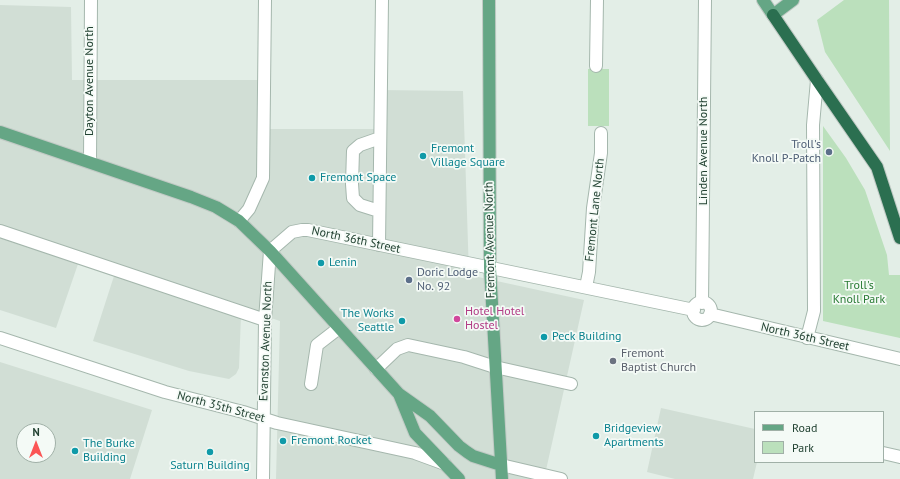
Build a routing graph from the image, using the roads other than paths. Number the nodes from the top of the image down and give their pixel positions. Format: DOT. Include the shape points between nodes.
graph roads {
  1 [pos="91,0"];
  2 [pos="265,0"];
  3 [pos="382,0"];
  4 [pos="489,0"];
  5 [pos="597,0"];
  6 [pos="705,0"];
  7 [pos="763,0"];
  8 [pos="793,0"];
  9 [pos="773,15"];
  10 [pos="596,66"];
  11 [pos="817,80"];
  12 [pos="0,132"];
  13 [pos="601,133"];
  14 [pos="380,138"];
  15 [pos="90,162"];
  16 [pos="379,210"];
  17 [pos="240,221"];
  18 [pos="0,231"];
  19 [pos="900,238"];
  20 [pos="379,245"];
  21 [pos="270,251"];
  22 [pos="490,268"];
  23 [pos="586,287"];
  24 [pos="698,306"];
  25 [pos="265,320"];
  26 [pos="340,328"];
  27 [pos="0,338"];
  28 [pos="807,338"];
  29 [pos="900,358"];
  30 [pos="495,367"];
  31 [pos="376,369"];
  32 [pos="312,384"];
  33 [pos="571,384"];
  34 [pos="399,394"];
  35 [pos="264,418"];
  36 [pos="884,453"];
  37 [pos="900,457"];
  38 [pos="445,464"];
  39 [pos="501,465"];
  40 [pos="263,479"];
  41 [pos="459,479"];
  42 [pos="502,479"];
  43 [pos="561,479"];
  1 -- 15 [label="street, Dayton Avenue North"];
  2 -- 17 [label="street" via="263,178 249,209"];
  3 -- 14 [label="street"];
  4 -- 22 [label="main road, Fremont Avenue North"];
  5 -- 10 [label="street"];
  6 -- 24 [label="street, Linden Avenue North"];
  7 -- 9 [label="main road"];
  8 -- 9 [label="main road"];
  9 -- 11 [label="highway"];
  11 -- 19 [label="highway" via="877,167"];
  11 -- 28 [label="street" via="814,125 814,311"];
  12 -- 15 [label="main road"];
  13 -- 23 [label="street, Fremont Lane North"];
  14 -- 16 [label="street"];
  14 -- 16 [label="street" via="360,145 353,151 352,184 353,198 360,205"];
  15 -- 17 [label="main road" via="204,202"];
  16 -- 20 [label="street"];
  17 -- 21 [label="main road"];
  18 -- 25 [label="street"];
  20 -- 21 [label="street, North 36th Street" via="302,230 292,232"];
  20 -- 22 [label="street, North 36th Street"];
  21 -- 25 [label="street, Evanston Avenue North"];
  21 -- 26 [label="main road"];
  22 -- 23 [label="street, North 36th Street"];
  22 -- 30 [label="main road, Fremont Avenue North"];
  23 -- 24 [label="street, North 36th Street"];
  24 -- 28 [label="street, North 36th Street" via="706,303 710,307 710,314"];
  25 -- 35 [label="street, Evanston Avenue North"];
  26 -- 31 [label="main road"];
  26 -- 32 [label="street" via="317,345"];
  27 -- 35 [label="street, North 35th Street" via="165,392"];
  28 -- 29 [label="street, North 36th Street"];
  30 -- 31 [label="street" via="464,357 408,345 397,349"];
  30 -- 33 [label="street"];
  30 -- 39 [label="main road, Fremont Avenue North"];
  31 -- 34 [label="main road"];
  34 -- 38 [label="main road" via="415,433"];
  34 -- 39 [label="main road" via="430,416 467,452"];
  35 -- 38 [label="street, North 35th Street" via="415,453"];
  35 -- 40 [label="street, Evanston Avenue North"];
  36 -- 37 [label="street"];
  38 -- 41 [label="main road"];
  39 -- 42 [label="main road, Fremont Avenue North"];
  39 -- 43 [label="street"];
}
